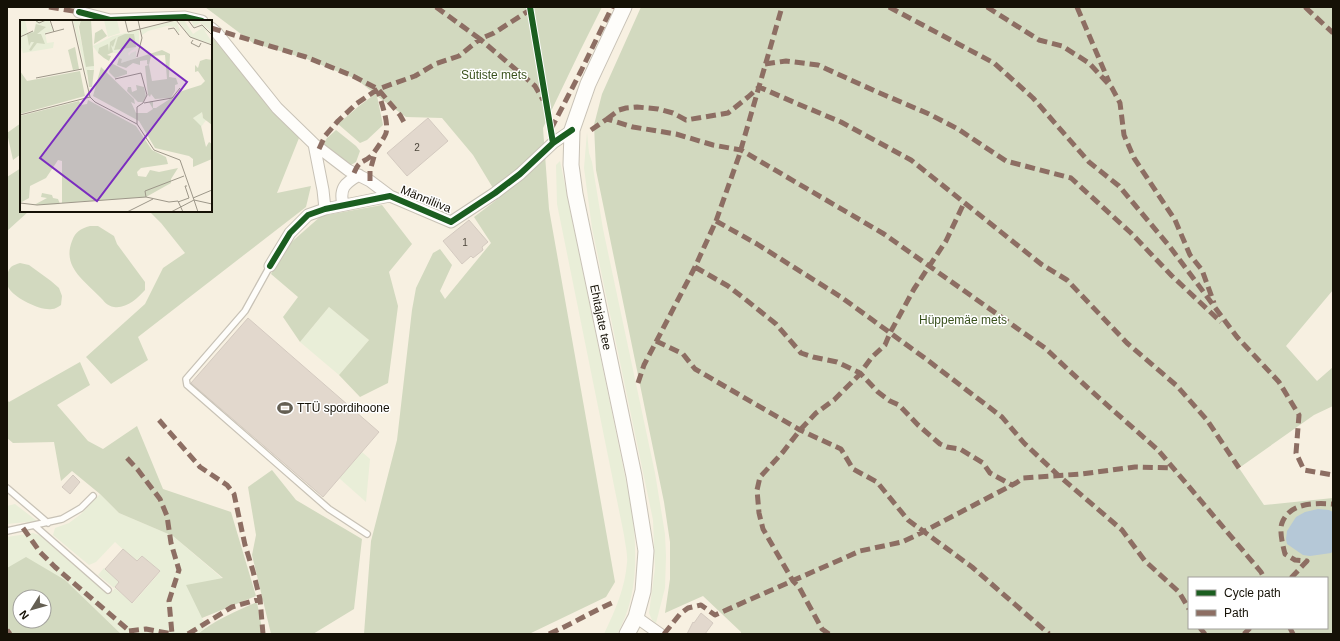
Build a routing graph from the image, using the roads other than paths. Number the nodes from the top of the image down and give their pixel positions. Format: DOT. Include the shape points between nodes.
graph roads {
  1 [pos="624,7"];
  2 [pos="79,12"];
  3 [pos="110,20"];
  4 [pos="110,20"];
  5 [pos="198,20"];
  6 [pos="212,29"];
  7 [pos="572,130"];
  8 [pos="314,144"];
  9 [pos="359,175"];
  10 [pos="390,196"];
  11 [pos="343,205"];
  12 [pos="325,209"];
  13 [pos="270,266"];
  14 [pos="7,488"];
  15 [pos="93,496"];
  16 [pos="48,523"];
  17 [pos="35,526"];
  18 [pos="7,531"];
  19 [pos="367,534"];
  20 [pos="108,590"];
  21 [pos="636,617"];
  22 [pos="627,634"];
  23 [pos="660,634"];
  1 -- 7 [label="main road, Ehitajate tee" via="588,84"];
  2 -- 4 [label="street"];
  3 -- 5 [label="street" via="185,17"];
  6 -- 8 [label="street" via="277,108"];
  7 -- 10 [label="street, Männiliiva" via="553,143 520,174 451,222"];
  7 -- 21 [label="main road, Ehitajate tee" via="570,165 574,194 634,476 646,551 643,590"];
  8 -- 9 [label="street" via="348,170"];
  8 -- 12 [label="street"];
  9 -- 10 [label="street"];
  9 -- 11 [label="street" via="348,181 343,188"];
  10 -- 11 [label="street, Männiliiva"];
  11 -- 12 [label="street, Männiliiva"];
  12 -- 13 [label="street, Männiliiva" via="308,215 290,233"];
  13 -- 19 [label="lane" via="245,311 186,379 187,384 329,510"];
  14 -- 16 [label="lane"];
  15 -- 16 [label="lane" via="81,508 62,519"];
  16 -- 17 [label="lane"];
  17 -- 18 [label="lane"];
  17 -- 20 [label="lane"];
  21 -- 22 [label="main road, Ehitajate tee"];
  21 -- 23 [label="street"];
}
